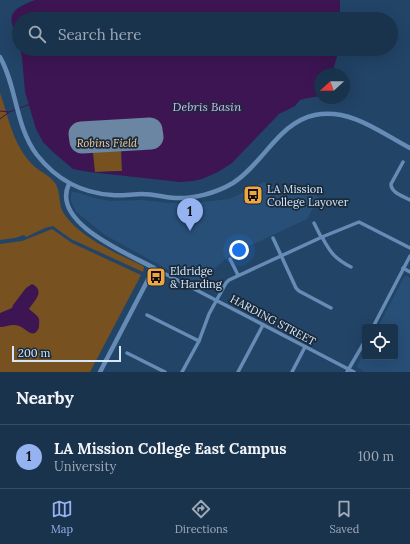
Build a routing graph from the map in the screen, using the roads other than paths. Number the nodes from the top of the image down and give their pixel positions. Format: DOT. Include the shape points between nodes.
graph roads {
  1 [pos="0,57"];
  2 [pos="410,148"];
  3 [pos="403,162"];
  4 [pos="68,184"];
  5 [pos="410,200"];
  6 [pos="314,223"];
  7 [pos="321,237"];
  8 [pos="273,238"];
  9 [pos="410,248"];
  10 [pos="281,256"];
  11 [pos="410,256"];
  12 [pos="230,259"];
  13 [pos="351,267"];
  14 [pos="154,268"];
  15 [pos="403,268"];
  16 [pos="410,272"];
  17 [pos="238,275"];
  18 [pos="216,300"];
  19 [pos="331,308"];
  20 [pos="147,315"];
  21 [pos="375,324"];
  22 [pos="263,325"];
  23 [pos="199,341"];
  24 [pos="362,346"];
  25 [pos="305,347"];
  26 [pos="127,353"];
  27 [pos="348,370"];
  28 [pos="100,372"];
  29 [pos="165,372"];
  30 [pos="182,372"];
  31 [pos="238,372"];
  32 [pos="292,372"];
  33 [pos="354,372"];
  1 -- 4 [label="street" via="7,71 25,133 36,154"];
  2 -- 4 [label="street" via="357,120 325,114 302,119 288,128 242,176 216,191 176,198 97,193"];
  3 -- 5 [label="street" via="390,188"];
  4 -- 14 [label="street, HARDING STREET" via="67,204 74,217 92,233"];
  6 -- 7 [label="street"];
  7 -- 9 [label="street" via="359,222"];
  7 -- 10 [label="street"];
  7 -- 13 [label="street" via="331,253"];
  8 -- 10 [label="street"];
  10 -- 17 [label="street"];
  10 -- 19 [label="street" via="293,284 299,291"];
  11 -- 15 [label="street"];
  12 -- 17 [label="street"];
  14 -- 18 [label="street, HARDING STREET"];
  14 -- 28 [label="street"];
  15 -- 16 [label="street"];
  15 -- 21 [label="street"];
  17 -- 18 [label="street" via="226,283"];
  18 -- 22 [label="street, HARDING STREET"];
  18 -- 23 [label="street"];
  20 -- 23 [label="street"];
  22 -- 25 [label="street, HARDING STREET"];
  22 -- 31 [label="street"];
  23 -- 30 [label="street"];
  24 -- 27 [label="street"];
  25 -- 27 [label="street, HARDING STREET"];
  25 -- 32 [label="street"];
  26 -- 29 [label="street"];
  27 -- 33 [label="street, HARDING STREET"];
}
